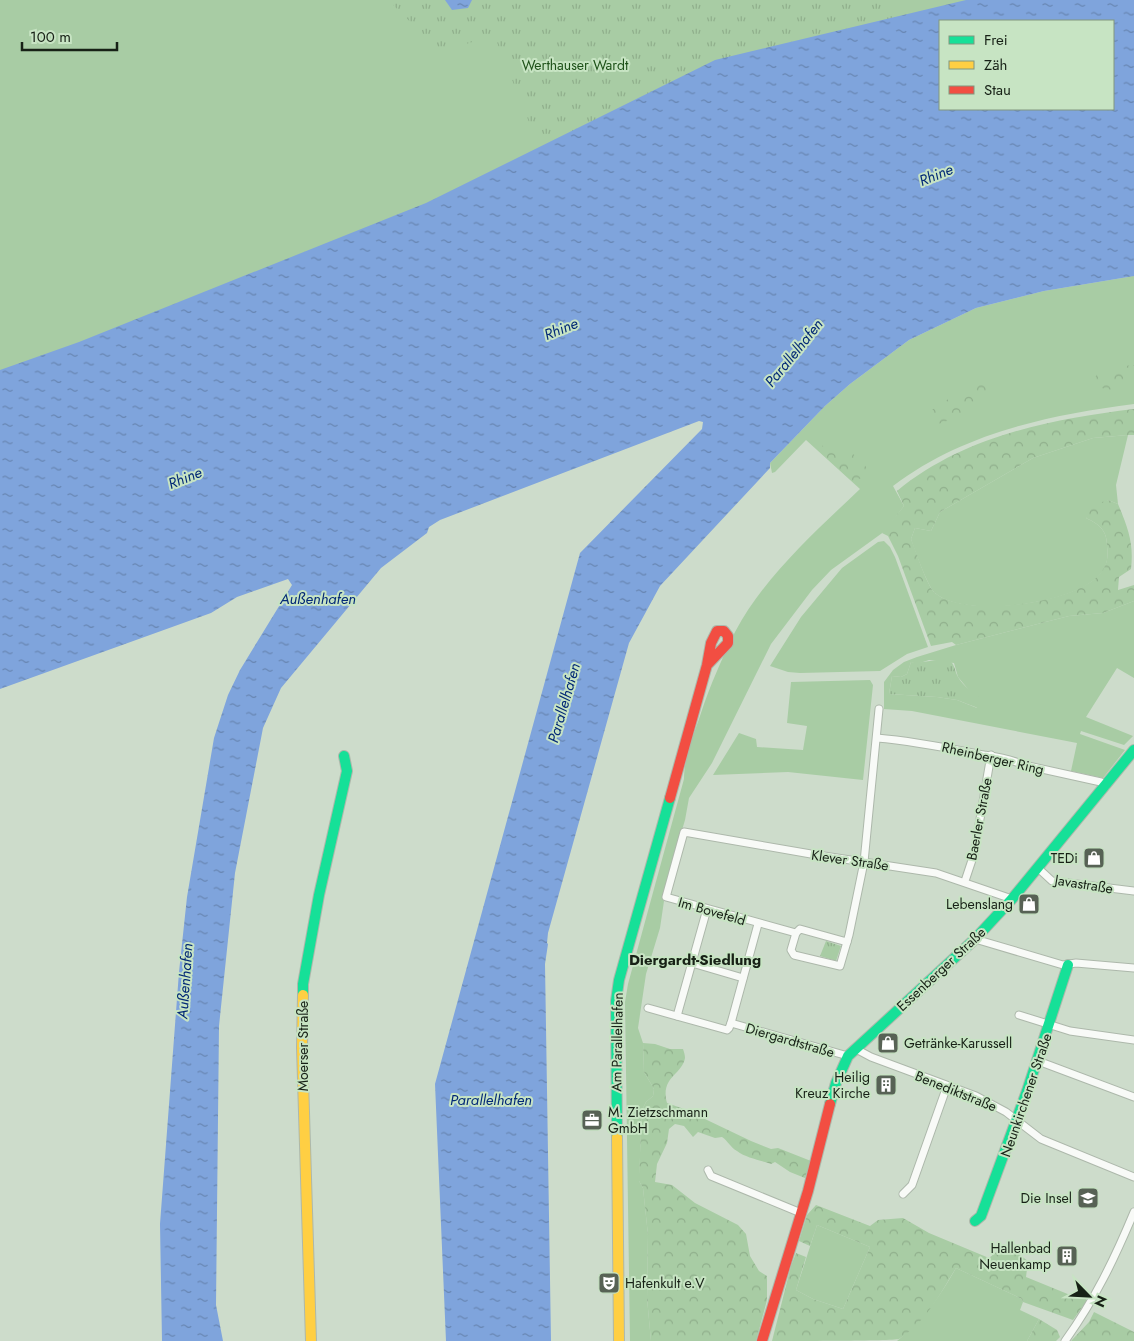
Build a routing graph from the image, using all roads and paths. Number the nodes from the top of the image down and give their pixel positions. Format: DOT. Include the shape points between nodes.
graph roads {
  1 [pos="708,664"];
  2 [pos="880,709"];
  3 [pos="877,738"];
  4 [pos="1134,750"];
  5 [pos="991,755"];
  6 [pos="344,756"];
  7 [pos="1106,786"];
  8 [pos="684,832"];
  9 [pos="864,862"];
  10 [pos="1038,868"];
  11 [pos="965,882"];
  12 [pos="1134,891"];
  13 [pos="1012,899"];
  14 [pos="707,909"];
  15 [pos="758,924"];
  16 [pos="796,933"];
  17 [pos="975,939"];
  18 [pos="847,942"];
  19 [pos="692,963"];
  20 [pos="1068,965"];
  21 [pos="1134,968"];
  22 [pos="743,978"];
  23 [pos="648,1008"];
  24 [pos="1019,1015"];
  25 [pos="677,1016"];
  26 [pos="731,1024"];
  27 [pos="1050,1025"];
  28 [pos="1134,1040"];
  29 [pos="852,1052"];
  30 [pos="1038,1062"];
  31 [pos="948,1086"];
  32 [pos="1134,1098"];
  33 [pos="1017,1122"];
  34 [pos="708,1170"];
  35 [pos="1134,1177"];
  36 [pos="903,1194"];
  37 [pos="1134,1212"];
  38 [pos="801,1214"];
  39 [pos="975,1221"];
  40 [pos="311,1341"];
  41 [pos="619,1341"];
  42 [pos="762,1341"];
  43 [pos="1065,1341"];
  1 -- 41 [label="street, Am Parallelhafen" via="619,980 616,1001"];
  2 -- 3 [label="street"];
  3 -- 5 [label="street, Rheinberger Ring" via="915,741"];
  3 -- 9 [label="street"];
  4 -- 7 [label="street, Essenberger Straße"];
  5 -- 7 [label="street, Rheinberger Ring" via="1101,782"];
  5 -- 11 [label="street, Baerler Straße" via="974,854"];
  6 -- 40 [label="street, Moerser Straße" via="347,771 303,984"];
  7 -- 10 [label="street, Essenberger Straße"];
  8 -- 9 [label="street, Klever Straße"];
  8 -- 14 [label="street, Im Bovefeld" via="666,897"];
  9 -- 11 [label="street, Klever Straße" via="936,873"];
  9 -- 18 [label="street"];
  10 -- 12 [label="street, Javastraße" via="1052,881"];
  10 -- 13 [label="street, Essenberger Straße"];
  11 -- 13 [label="street, Klever Straße"];
  13 -- 17 [label="street, Essenberger Straße"];
  14 -- 15 [label="street, Im Bovefeld"];
  14 -- 19 [label="street"];
  15 -- 16 [label="street, Im Bovefeld"];
  15 -- 22 [label="street"];
  16 -- 18 [label="street, Im Bovefeld" via="800,930"];
  16 -- 18 [label="street" via="794,955 837,967 842,963"];
  17 -- 20 [label="street"];
  17 -- 29 [label="street, Essenberger Straße"];
  19 -- 22 [label="street"];
  19 -- 25 [label="street"];
  20 -- 21 [label="street"];
  20 -- 27 [label="street, Neunkirchener Straße"];
  22 -- 26 [label="street"];
  23 -- 25 [label="street, Diergardtstraße"];
  24 -- 27 [label="street"];
  25 -- 26 [label="street, Diergardtstraße" via="727,1030"];
  26 -- 29 [label="street, Diergardtstraße"];
  27 -- 28 [label="street"];
  27 -- 30 [label="street, Neunkirchener Straße"];
  29 -- 31 [label="street, Benediktstraße"];
  29 -- 38 [label="street, Essenberger Straße" via="843,1065 834,1093"];
  30 -- 32 [label="street"];
  30 -- 33 [label="street, Neunkirchener Straße"];
  31 -- 33 [label="street, Benediktstraße" via="993,1104"];
  31 -- 36 [label="street" via="912,1186"];
  33 -- 35 [label="street, Benediktstraße" via="1041,1140"];
  33 -- 39 [label="street, Neunkirchener Straße" via="981,1216"];
  34 -- 38 [label="street" via="710,1176"];
  37 -- 43 [label="street" via="1104,1279"];
  38 -- 42 [label="street, Essenberger Straße"];
}
